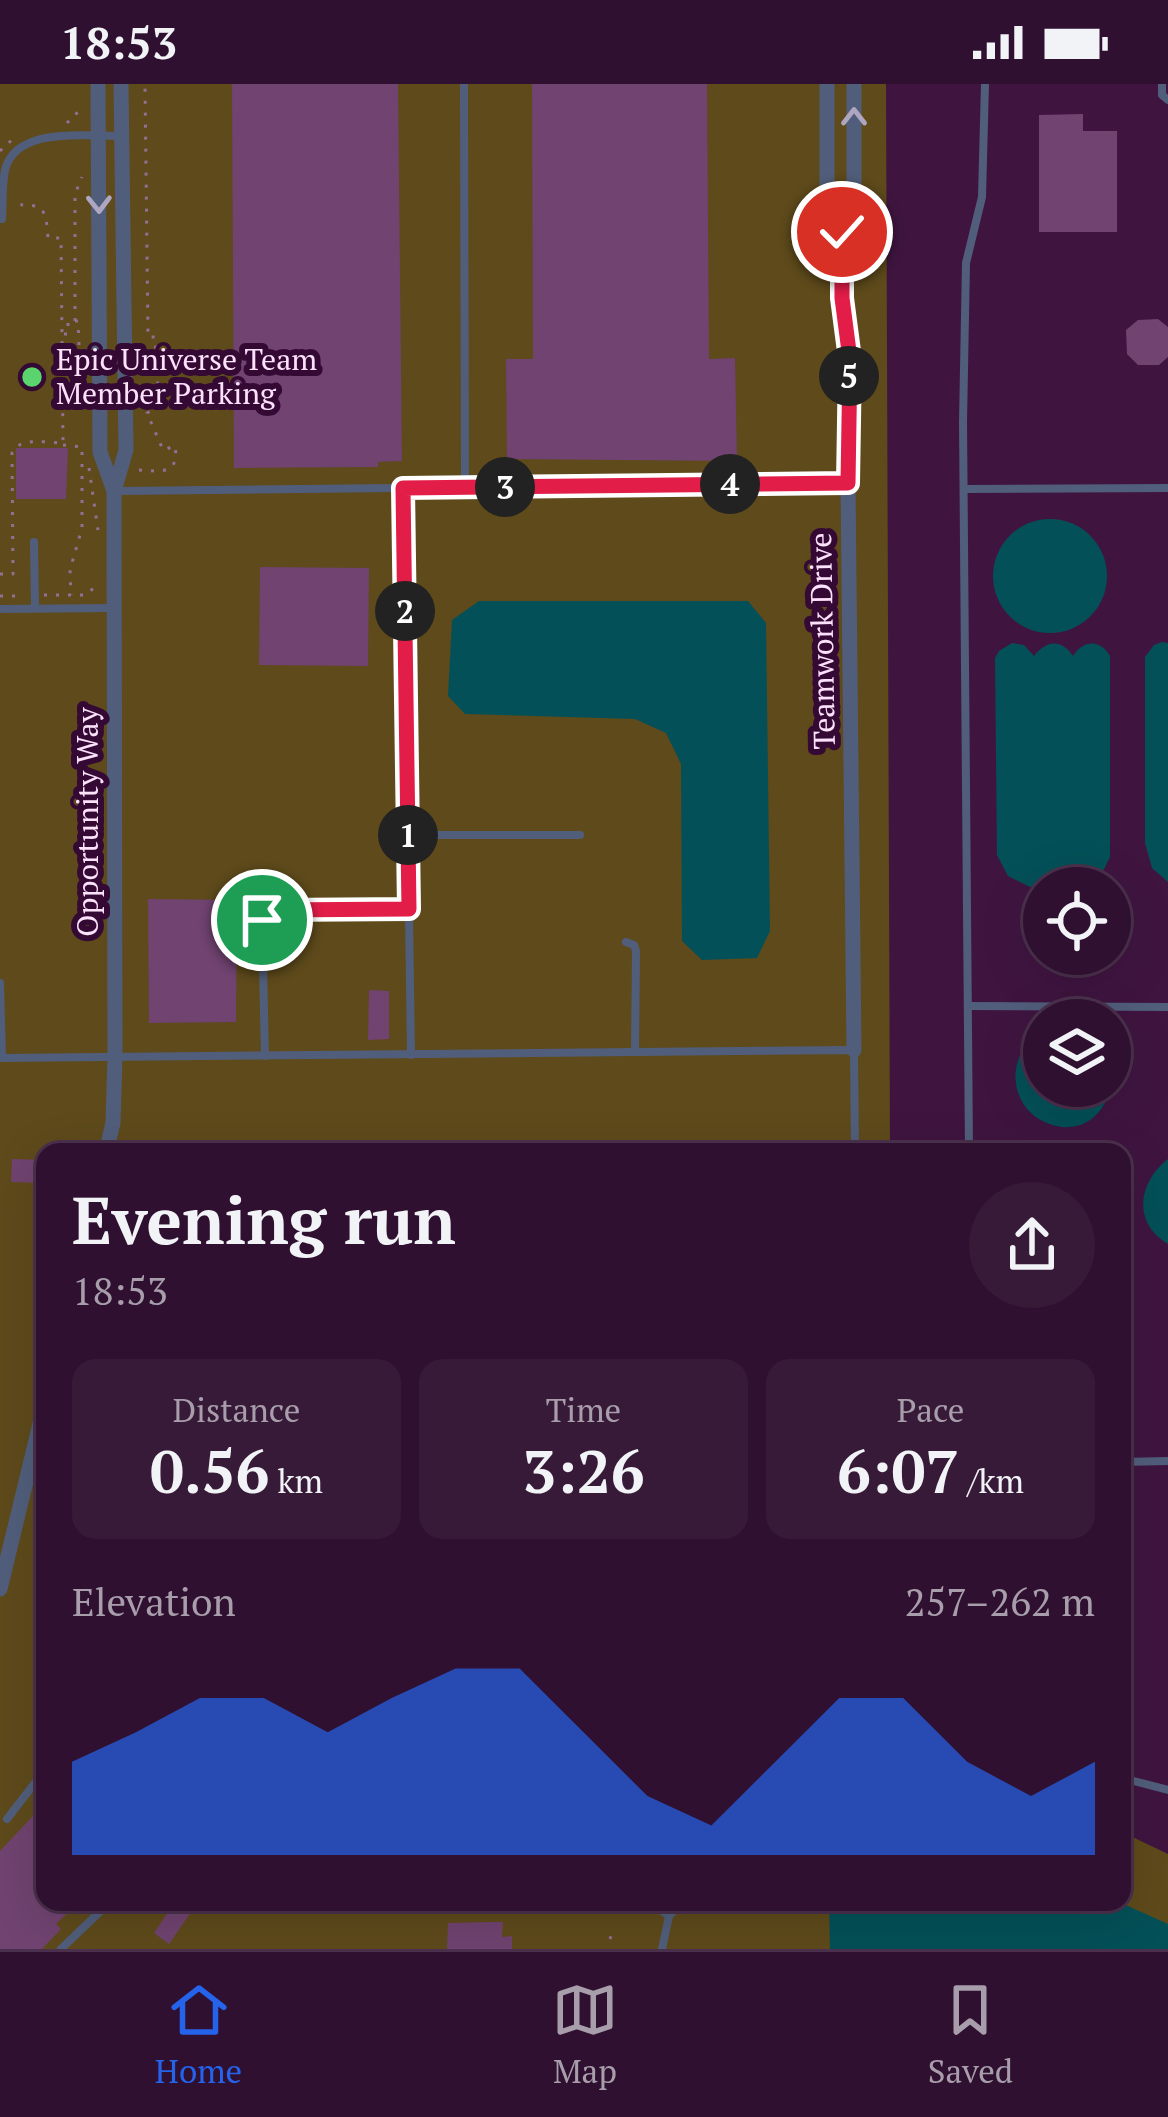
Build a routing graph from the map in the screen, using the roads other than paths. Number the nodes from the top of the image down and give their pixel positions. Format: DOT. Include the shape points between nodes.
graph roads {
  1 [pos="121,84"];
  2 [pos="464,84"];
  3 [pos="827,84"];
  4 [pos="854,84"];
  5 [pos="985,84"];
  6 [pos="1162,84"];
  7 [pos="92,90"];
  8 [pos="1168,100"];
  9 [pos="92,136"];
  10 [pos="120,136"];
  11 [pos="0,219"];
  12 [pos="842,232"];
  13 [pos="125,383"];
  14 [pos="100,384"];
  15 [pos="848,483"];
  16 [pos="465,487"];
  17 [pos="403,488"];
  18 [pos="1168,488"];
  19 [pos="964,489"];
  20 [pos="114,491"];
  21 [pos="34,542"];
  22 [pos="35,608"];
  23 [pos="114,608"];
  24 [pos="0,609"];
  25 [pos="408,835"];
  26 [pos="580,835"];
  27 [pos="409,909"];
  28 [pos="626,942"];
  29 [pos="0,983"];
  30 [pos="968,1006"];
  31 [pos="1168,1006"];
  32 [pos="854,1050"];
  33 [pos="635,1052"];
  34 [pos="411,1055"];
  35 [pos="265,1056"];
  36 [pos="115,1057"];
  37 [pos="1,1058"];
  38 [pos="108,1143"];
  39 [pos="855,1143"];
  40 [pos="969,1143"];
  41 [pos="36,1440"];
  42 [pos="1168,1461"];
  43 [pos="1131,1462"];
  44 [pos="0,1589"];
  45 [pos="1131,1780"];
  46 [pos="36,1782"];
  47 [pos="1168,1790"];
  48 [pos="7,1820"];
  49 [pos="101,1911"];
  50 [pos="662,1911"];
  51 [pos="674,1911"];
  52 [pos="669,1916"];
  53 [pos="61,1949"];
  54 [pos="662,1949"];
  1 -- 10 [label="street, Opportunity Way"];
  2 -- 16 [label="lane"];
  3 -- 12 [label="street, Teamwork Drive" via="826,195"];
  12 -- 4 [label="street, Teamwork Drive, one-way" via="854,196"];
  5 -- 19 [label="lane" via="982,197 966,262"];
  6 -- 8 [label="lane"];
  7 -- 9 [label="street, Opportunity Way"];
  9 -- 10 [label="lane"];
  9 -- 11 [label="lane" via="46,138 11,155"];
  9 -- 14 [label="street, Opportunity Way, one-way"];
  10 -- 13 [label="street, Opportunity Way"];
  12 -- 15 [label="street, Teamwork Drive"];
  13 -- 14 [label="lane"];
  13 -- 20 [label="street, Opportunity Way" via="126,450"];
  14 -- 20 [label="street, Opportunity Way" via="100,452"];
  15 -- 16 [label="lane"];
  15 -- 32 [label="street, Teamwork Drive"];
  16 -- 17 [label="lane"];
  17 -- 20 [label="lane"];
  17 -- 25 [label="lane"];
  18 -- 19 [label="lane"];
  19 -- 30 [label="lane"];
  20 -- 23 [label="street, Opportunity Way"];
  21 -- 22 [label="lane"];
  22 -- 23 [label="lane"];
  22 -- 24 [label="lane"];
  23 -- 36 [label="street, Opportunity Way"];
  25 -- 26 [label="lane"];
  25 -- 27 [label="lane"];
  27 -- 34 [label="lane"];
  27 -- 35 [label="lane" via="275,910 262,920"];
  28 -- 33 [label="lane" via="636,951"];
  29 -- 37 [label="lane"];
  30 -- 31 [label="lane"];
  30 -- 40 [label="lane"];
  32 -- 33 [label="lane"];
  32 -- 39 [label="lane"];
  33 -- 34 [label="lane"];
  34 -- 35 [label="lane"];
  35 -- 36 [label="lane"];
  36 -- 37 [label="lane"];
  36 -- 38 [label="street, Opportunity Way"];
  41 -- 44 [label="street"];
  42 -- 43 [label="lane"];
  45 -- 47 [label="lane"];
  46 -- 48 [label="lane"];
  49 -- 53 [label="lane"];
  50 -- 52 [label="lane"];
  51 -- 52 [label="lane"];
  52 -- 54 [label="lane"];
}
